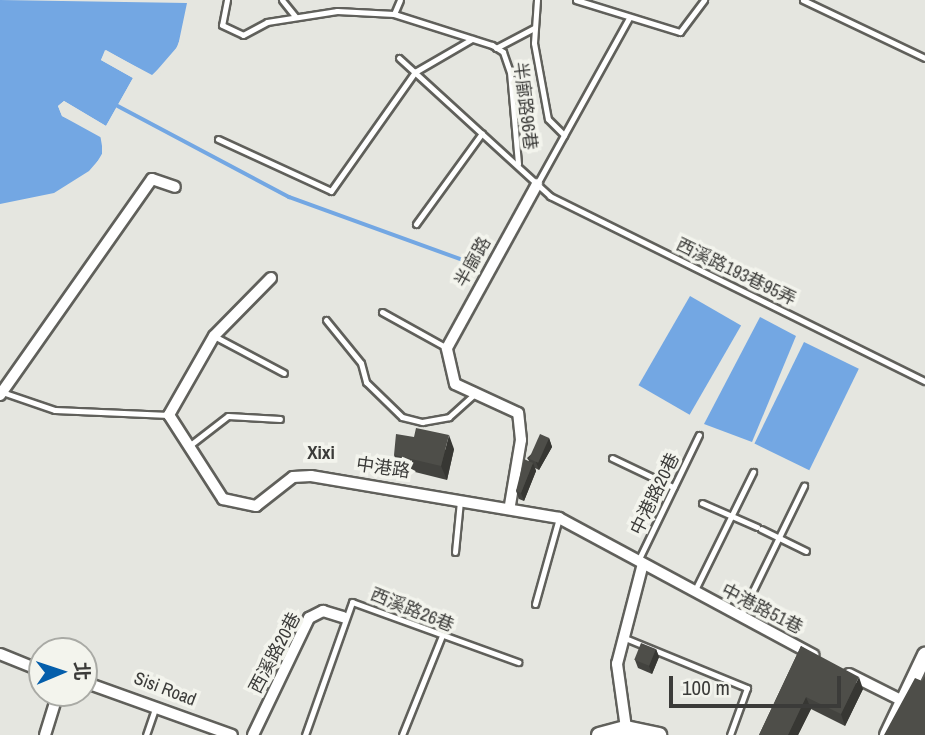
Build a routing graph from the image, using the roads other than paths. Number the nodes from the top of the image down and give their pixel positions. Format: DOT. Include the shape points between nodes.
graph roads {
  1 [pos="227,0"];
  2 [pos="282,0"];
  3 [pos="400,0"];
  4 [pos="537,0"];
  5 [pos="576,0"];
  6 [pos="704,0"];
  7 [pos="803,0"];
  8 [pos="394,14"];
  9 [pos="295,16"];
  10 [pos="629,18"];
  11 [pos="534,28"];
  12 [pos="471,39"];
  13 [pos="496,48"];
  14 [pos="399,58"];
  15 [pos="925,58"];
  16 [pos="415,72"];
  17 [pos="482,133"];
  18 [pos="564,135"];
  19 [pos="218,139"];
  20 [pos="518,164"];
  21 [pos="537,184"];
  22 [pos="174,187"];
  23 [pos="416,224"];
  24 [pos="271,278"];
  25 [pos="382,312"];
  26 [pos="326,320"];
  27 [pos="214,336"];
  28 [pos="447,348"];
  29 [pos="284,373"];
  30 [pos="925,381"];
  31 [pos="1,393"];
  32 [pos="476,393"];
  33 [pos="169,415"];
  34 [pos="280,419"];
  35 [pos="699,435"];
  36 [pos="186,448"];
  37 [pos="612,458"];
  38 [pos="753,472"];
  39 [pos="804,486"];
  40 [pos="673,487"];
  41 [pos="460,498"];
  42 [pos="702,503"];
  43 [pos="510,505"];
  44 [pos="732,516"];
  45 [pos="559,518"];
  46 [pos="779,538"];
  47 [pos="806,551"];
  48 [pos="454,552"];
  49 [pos="639,566"];
  50 [pos="694,594"];
  51 [pos="535,604"];
  52 [pos="343,617"];
  53 [pos="740,618"];
  54 [pos="621,636"];
  55 [pos="441,638"];
  56 [pos="0,653"];
  57 [pos="925,655"];
  58 [pos="821,660"];
  59 [pos="518,662"];
  60 [pos="28,665"];
  61 [pos="833,666"];
  62 [pos="98,687"];
  63 [pos="903,701"];
  64 [pos="156,706"];
  65 [pos="54,707"];
  66 [pos="626,728"];
  67 [pos="651,734"];
  68 [pos="45,735"];
  69 [pos="146,735"];
  70 [pos="232,735"];
  71 [pos="253,735"];
  72 [pos="305,735"];
  73 [pos="402,735"];
  74 [pos="599,735"];
  75 [pos="730,735"];
  76 [pos="887,735"];
  1 -- 9 [label="lane, 半廍路96巷" via="222,25 243,35"];
  2 -- 9 [label="lane"];
  3 -- 8 [label="lane"];
  4 -- 11 [label="lane"];
  5 -- 10 [label="lane"];
  6 -- 10 [label="lane" via="685,32"];
  7 -- 15 [label="lane"];
  8 -- 9 [label="lane, 半廍路96巷"];
  8 -- 12 [label="lane, 半廍路96巷"];
  10 -- 18 [label="lane, 半廍路"];
  11 -- 13 [label="lane"];
  11 -- 18 [label="lane" via="548,119"];
  12 -- 13 [label="lane, 半廍路96巷"];
  12 -- 16 [label="lane"];
  13 -- 20 [label="lane, 半廍路96巷" via="510,72"];
  14 -- 16 [label="lane, 半廍路96巷"];
  16 -- 17 [label="lane, 半廍路96巷"];
  16 -- 19 [label="lane" via="331,191"];
  17 -- 20 [label="lane, 半廍路96巷"];
  17 -- 23 [label="lane"];
  18 -- 21 [label="lane, 半廍路"];
  20 -- 21 [label="lane, 半廍路96巷"];
  21 -- 28 [label="street, 半廍路"];
  21 -- 30 [label="lane, 西溪路193巷95弄" via="550,197"];
  22 -- 31 [label="street" via="152,179"];
  24 -- 27 [label="street"];
  25 -- 28 [label="lane"];
  26 -- 32 [label="lane" via="361,363 366,382 402,417 422,422 449,417"];
  27 -- 29 [label="lane"];
  27 -- 33 [label="street"];
  28 -- 32 [label="street" via="449,376"];
  31 -- 33 [label="lane" via="55,410"];
  32 -- 43 [label="street" via="518,413 521,440"];
  33 -- 36 [label="street, 中港路"];
  34 -- 36 [label="lane" via="228,416"];
  35 -- 40 [label="lane, 中港路20巷"];
  36 -- 41 [label="street, 中港路" via="234,506 256,506 293,477 311,476"];
  37 -- 40 [label="lane"];
  38 -- 44 [label="lane"];
  39 -- 46 [label="lane"];
  40 -- 49 [label="lane, 中港路20巷"];
  41 -- 43 [label="street, 中港路"];
  41 -- 48 [label="lane"];
  42 -- 44 [label="lane"];
  43 -- 45 [label="street, 中港路"];
  44 -- 46 [label="lane"];
  44 -- 50 [label="lane"];
  45 -- 49 [label="street, 中港路"];
  45 -- 51 [label="lane"];
  46 -- 47 [label="lane"];
  46 -- 53 [label="lane"];
  49 -- 50 [label="street, 中港路51巷"];
  49 -- 54 [label="street"];
  50 -- 53 [label="street, 中港路51巷"];
  52 -- 55 [label="lane, 西溪路26巷" via="346,606 357,602"];
  52 -- 71 [label="street, 西溪路20巷" via="323,611 309,618"];
  52 -- 72 [label="lane"];
  53 -- 58 [label="street, 中港路51巷"];
  54 -- 66 [label="street" via="618,683"];
  54 -- 75 [label="lane" via="747,688"];
  55 -- 59 [label="lane, 西溪路26巷"];
  55 -- 73 [label="lane"];
  56 -- 60 [label="street"];
  57 -- 63 [label="street"];
  61 -- 63 [label="street"];
  62 -- 64 [label="street, Sisi Road"];
  63 -- 76 [label="street"];
  64 -- 69 [label="lane"];
  64 -- 70 [label="street, Sisi Road"];
  65 -- 68 [label="street"];
  66 -- 67 [label="street"];
  66 -- 74 [label="street"];
}
